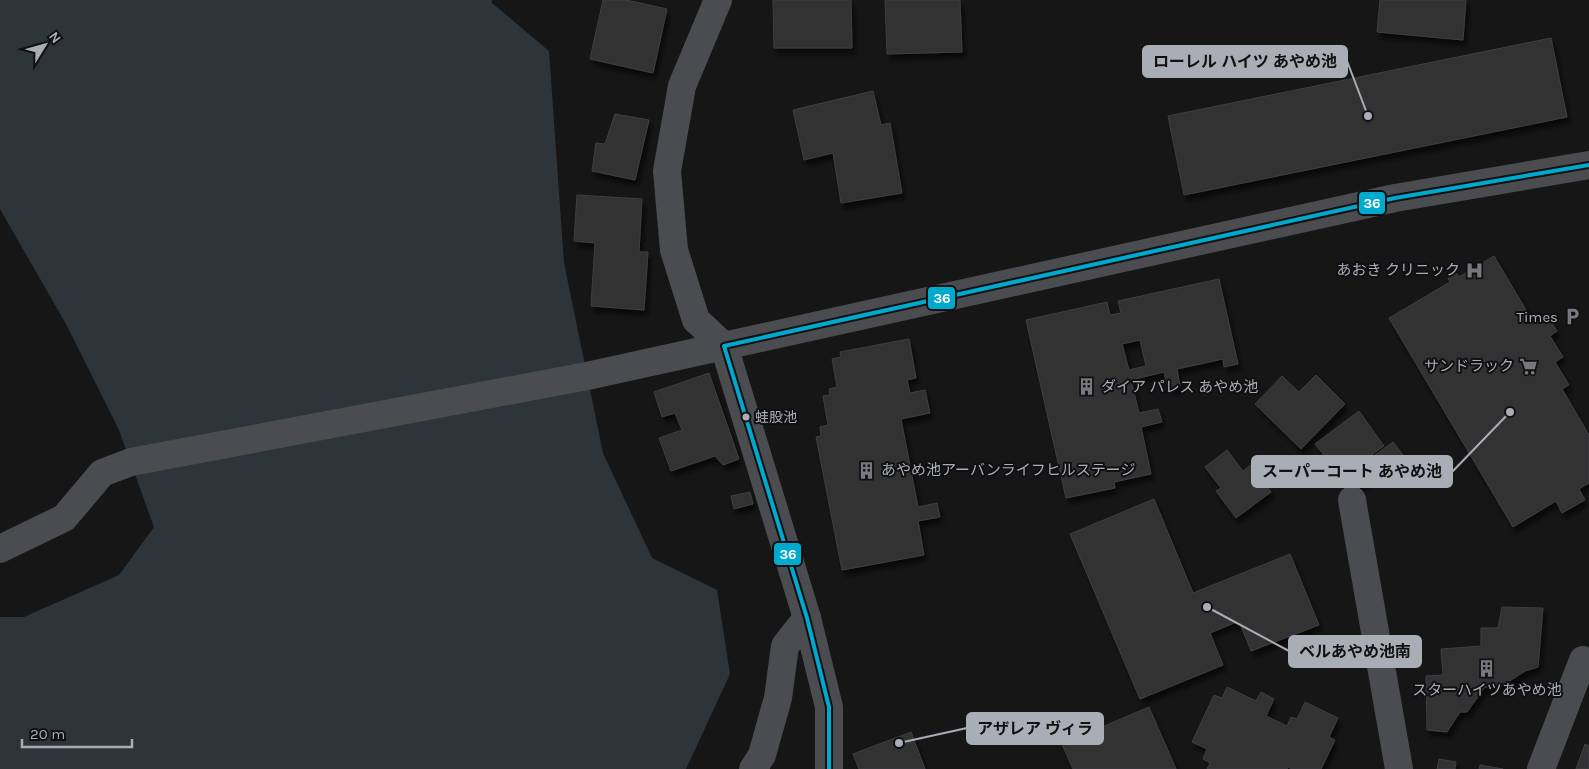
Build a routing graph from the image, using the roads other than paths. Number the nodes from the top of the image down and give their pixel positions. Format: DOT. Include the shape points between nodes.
graph roads {
  1 [pos="718,0"];
  2 [pos="1589,165"];
  3 [pos="724,346"];
  4 [pos="1352,500"];
  5 [pos="0,549"];
  6 [pos="807,618"];
  7 [pos="1583,660"];
  8 [pos="753,769"];
  9 [pos="829,769"];
  10 [pos="1399,769"];
  11 [pos="1541,769"];
  1 -- 3 [label="street" via="682,86 667,170 674,250 696,320"];
  2 -- 3 [label="street" via="1395,198"];
  3 -- 5 [label="street" via="588,376 131,462 102,473 64,518"];
  3 -- 6 [label="street"];
  4 -- 10 [label="street"];
  6 -- 8 [label="street" via="785,646 778,698 762,756"];
  6 -- 9 [label="street" via="829,707"];
  7 -- 11 [label="street"];
}
